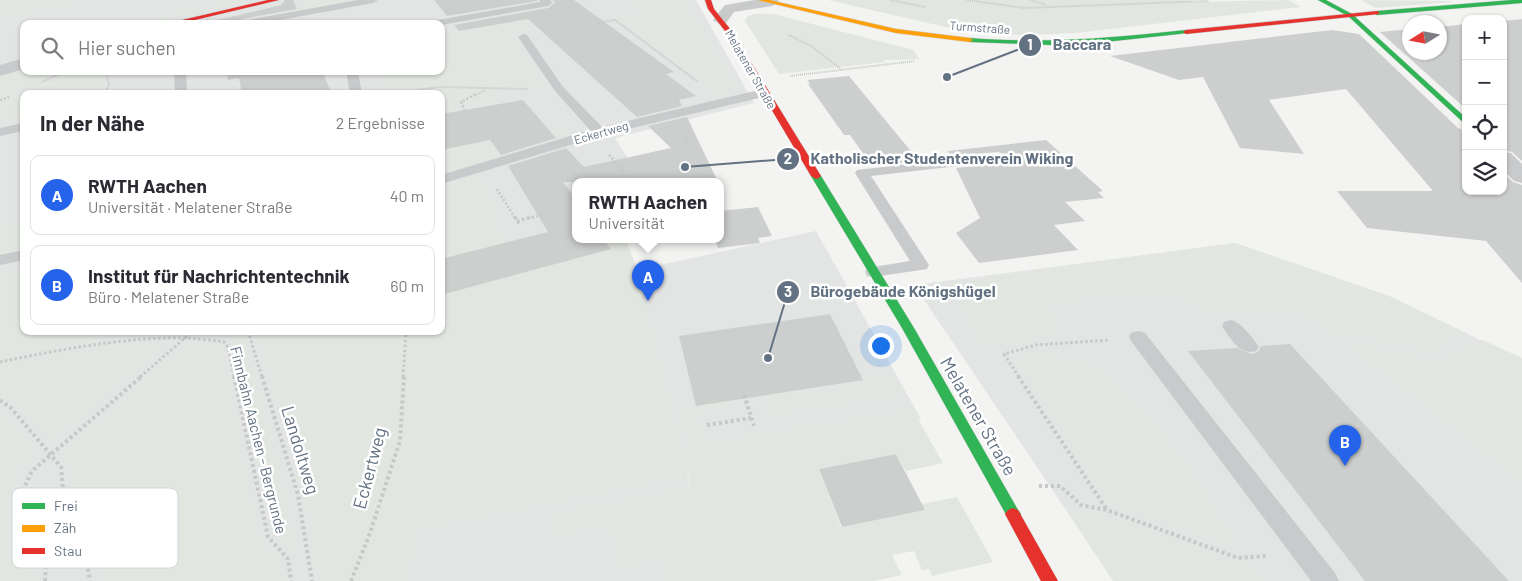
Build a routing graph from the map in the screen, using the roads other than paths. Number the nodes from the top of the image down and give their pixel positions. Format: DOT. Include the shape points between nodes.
graph roads {
  1 [pos="276,0"];
  2 [pos="373,0"];
  3 [pos="544,0"];
  4 [pos="708,0"];
  5 [pos="1321,0"];
  6 [pos="766,1"];
  7 [pos="1522,2"];
  8 [pos="1350,15"];
  9 [pos="191,20"];
  10 [pos="264,20"];
  11 [pos="721,20"];
  12 [pos="445,22"];
  13 [pos="524,37"];
  14 [pos="20,64"];
  15 [pos="0,70"];
  16 [pos="180,75"];
  17 [pos="353,75"];
  18 [pos="181,90"];
  19 [pos="355,90"];
  20 [pos="763,93"];
  21 [pos="1462,119"];
  22 [pos="20,129"];
  23 [pos="0,132"];
  24 [pos="599,132"];
  25 [pos="997,158"];
  26 [pos="1507,162"];
  27 [pos="1522,176"];
  28 [pos="445,179"];
  29 [pos="20,256"];
  30 [pos="0,260"];
  31 [pos="873,272"];
  32 [pos="1231,326"];
  33 [pos="1138,337"];
  34 [pos="1249,347"];
  35 [pos="1050,581"];
  36 [pos="1326,581"];
  1 -- 9 [label="street"];
  2 -- 10 [label="lane"];
  3 -- 12 [label="lane" via="548,4"];
  4 -- 11 [label="street, Melatener Straße" via="713,14"];
  5 -- 8 [label="street"];
  6 -- 8 [label="street, Turmstraße" via="896,31 1016,43 1112,40"];
  6 -- 11 [label="street, Melatener Straße" via="730,8"];
  7 -- 8 [label="street, Turmstraße"];
  8 -- 21 [label="street"];
  11 -- 20 [label="street, Melatener Straße"];
  13 -- 24 [label="lane" via="558,89"];
  14 -- 15 [label="street"];
  16 -- 18 [label="lane"];
  17 -- 19 [label="lane"];
  20 -- 24 [label="lane, Eckertweg"];
  20 -- 31 [label="street, Melatener Straße"];
  22 -- 23 [label="lane"];
  24 -- 28 [label="lane, Eckertweg"];
  25 -- 31 [label="lane" via="862,172 921,265"];
  26 -- 27 [label="street"];
  29 -- 30 [label="lane"];
  31 -- 35 [label="street, Melatener Straße"];
  32 -- 34 [label="lane"];
  33 -- 36 [label="lane"];
}
